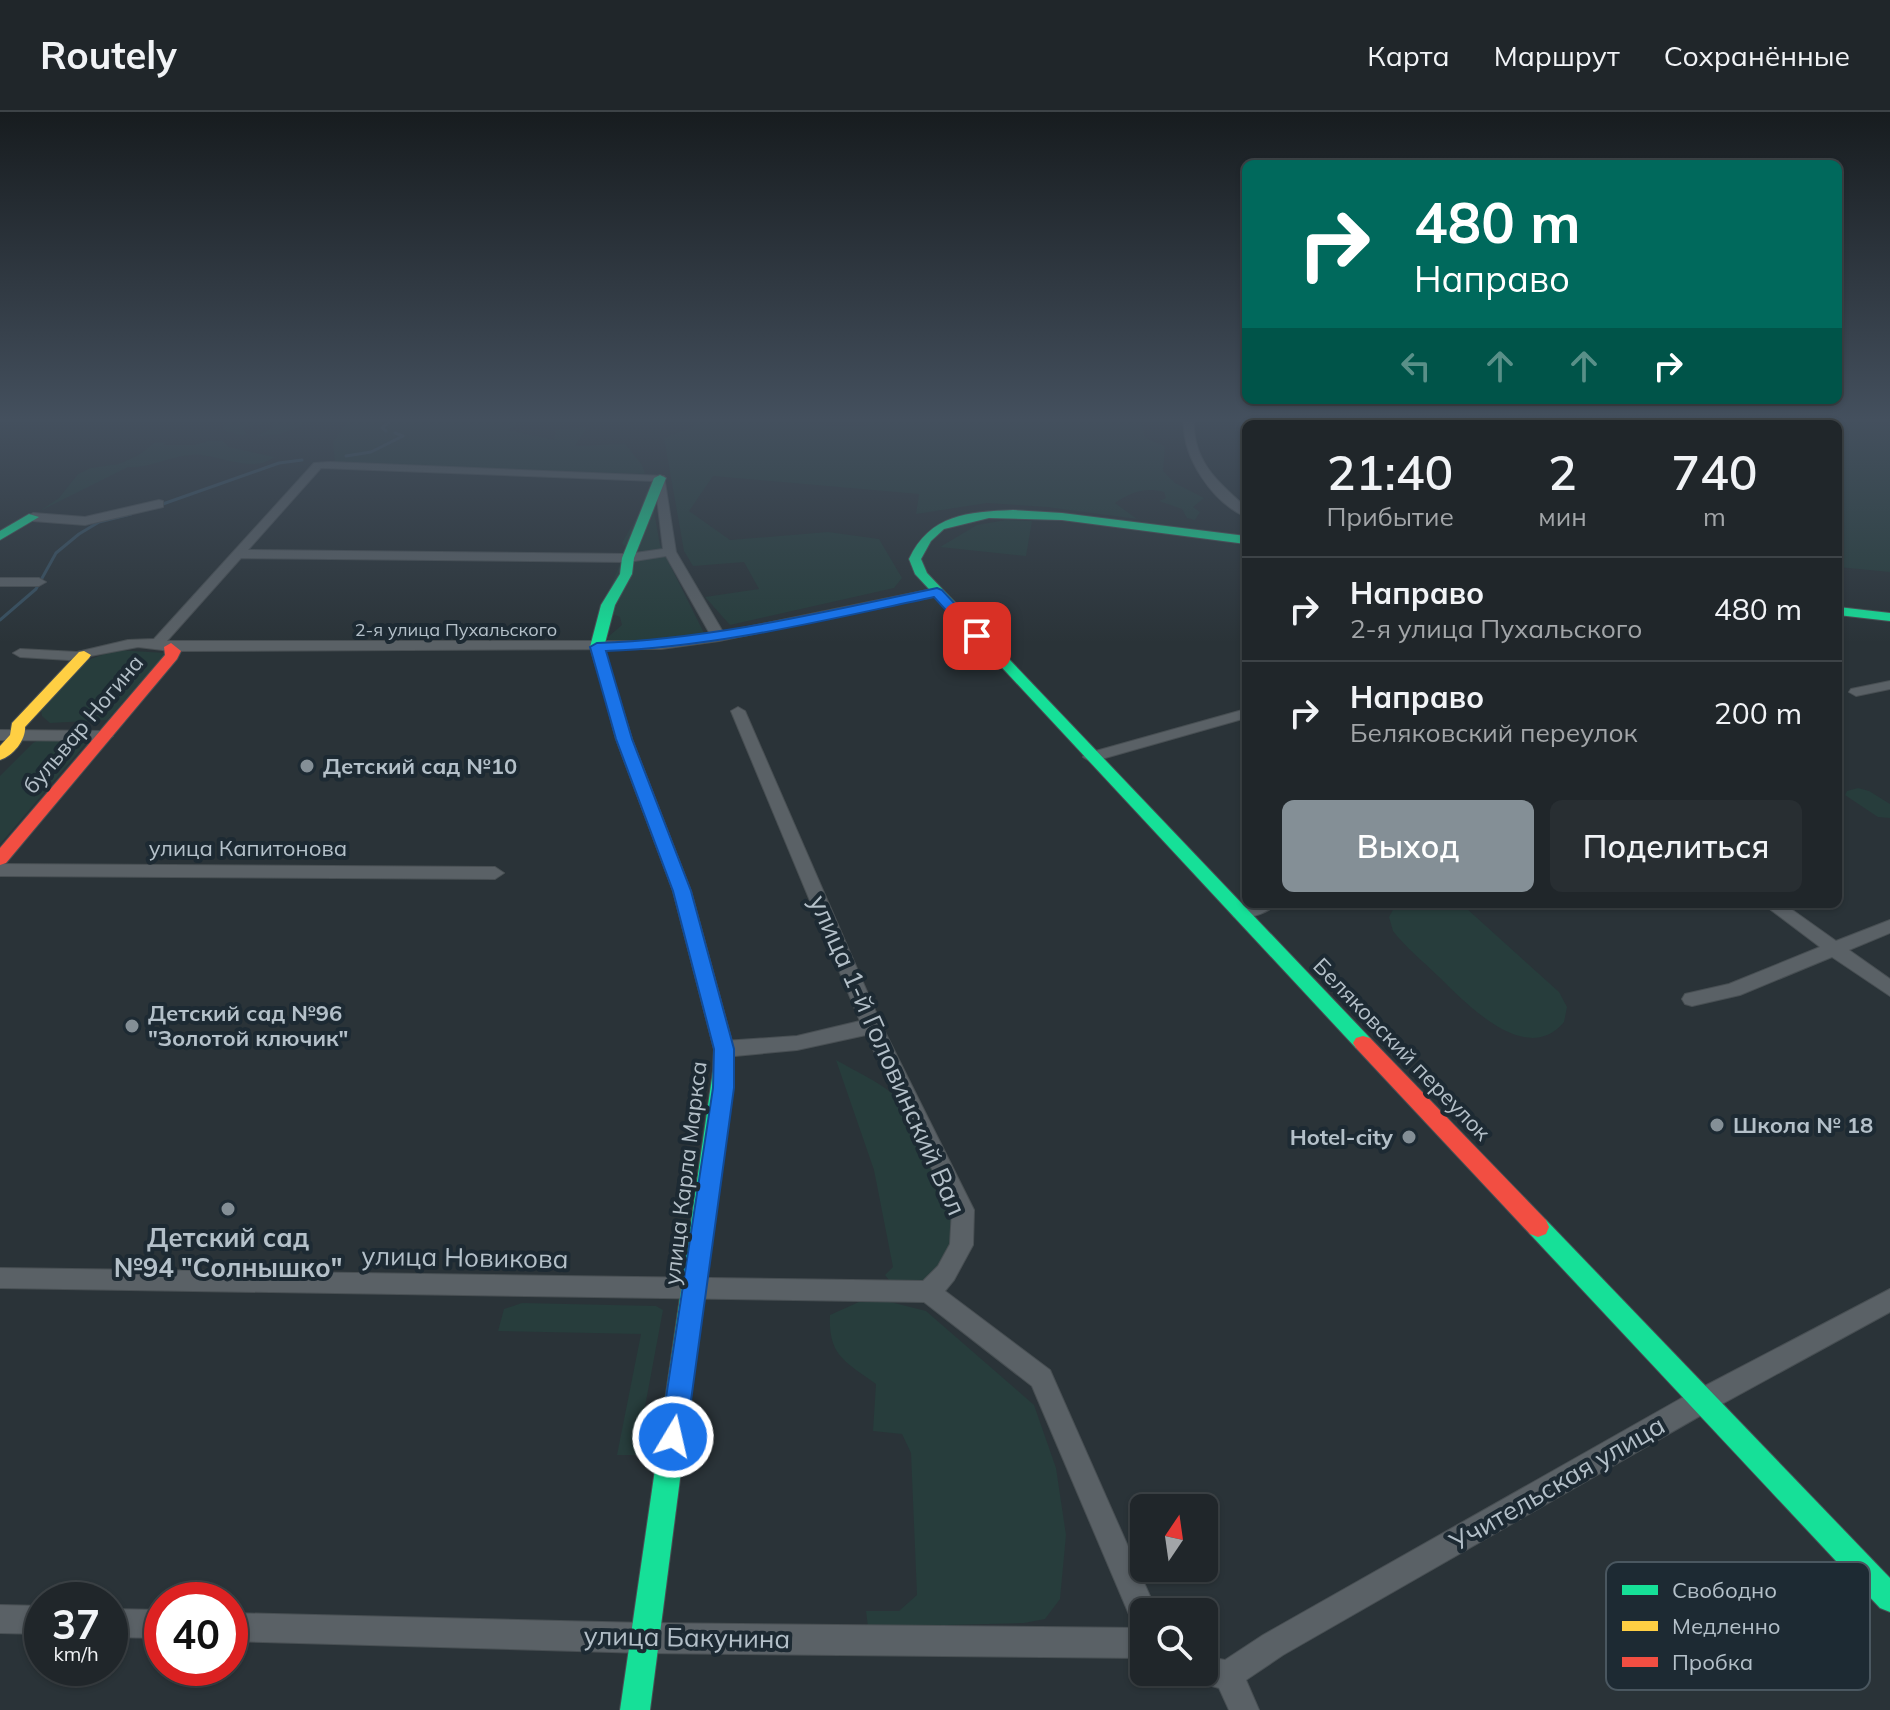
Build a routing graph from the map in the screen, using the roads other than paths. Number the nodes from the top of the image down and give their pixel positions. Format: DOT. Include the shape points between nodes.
graph roads {
  1 [pos="293,494"];
  2 [pos="654,494"];
  3 [pos="662,494"];
  4 [pos="1226,494"];
  5 [pos="159,504"];
  6 [pos="1242,509"];
  7 [pos="5,529"];
  8 [pos="1242,540"];
  9 [pos="670,552"];
  10 [pos="241,554"];
  11 [pos="628,558"];
  12 [pos="0,582"];
  13 [pos="39,582"];
  14 [pos="937,592"];
  15 [pos="1842,611"];
  16 [pos="1890,617"];
  17 [pos="719,637"];
  18 [pos="597,647"];
  19 [pos="167,649"];
  20 [pos="20,653"];
  21 [pos="84,655"];
  22 [pos="1890,685"];
  23 [pos="1856,692"];
  24 [pos="738,711"];
  25 [pos="1242,714"];
  26 [pos="9,736"];
  27 [pos="105,736"];
  28 [pos="0,755"];
  29 [pos="1091,757"];
  30 [pos="0,859"];
  31 [pos="0,870"];
  32 [pos="495,873"];
  33 [pos="1255,908"];
  34 [pos="1778,908"];
  35 [pos="1240,913"];
  36 [pos="1890,926"];
  37 [pos="1834,949"];
  38 [pos="1890,989"];
  39 [pos="1692,999"];
  40 [pos="872,1026"];
  41 [pos="724,1049"];
  42 [pos="0,1278"];
  43 [pos="696,1288"];
  44 [pos="929,1292"];
  45 [pos="1890,1300"];
  46 [pos="1703,1401"];
  47 [pos="1856,1562"];
  48 [pos="1870,1577"];
  49 [pos="1136,1598"];
  50 [pos="1890,1598"];
  51 [pos="0,1619"];
  52 [pos="24,1620"];
  53 [pos="248,1627"];
  54 [pos="645,1638"];
  55 [pos="1130,1643"];
  56 [pos="1218,1672"];
  57 [pos="1218,1676"];
  58 [pos="635,1710"];
  59 [pos="1244,1710"];
  1 -- 10 [label="street, бульвар Ногина"];
  2 -- 11 [label="street"];
  3 -- 9 [label="street"];
  4 -- 6 [label="street"];
  5 -- 7 [label="street" via="85,521 33,517"];
  8 -- 14 [label="street, Беляковский переулок" via="1025,514 976,517 941,528 922,542 915,556 919,572"];
  9 -- 11 [label="street"];
  9 -- 17 [label="street"];
  10 -- 11 [label="street"];
  10 -- 19 [label="street, бульвар Ногина"];
  11 -- 18 [label="street"];
  12 -- 13 [label="street"];
  14 -- 17 [label="street, 2-я улица Пухальского"];
  14 -- 29 [label="street, Беляковский переулок"];
  15 -- 16 [label="street"];
  17 -- 18 [label="street, 2-я улица Пухальского"];
  18 -- 19 [label="street, 2-я улица Пухальского"];
  18 -- 41 [label="street, улица Карла Маркса" via="624,739 682,891"];
  19 -- 21 [label="street, 2-я улица Пухальского" via="122,644"];
  19 -- 27 [label="street, бульвар Ногина"];
  20 -- 21 [label="street, 2-я улица Пухальского"];
  21 -- 26 [label="street, бульвар Ногина"];
  22 -- 23 [label="street"];
  24 -- 40 [label="street, улица 1-й Головинский Вал"];
  25 -- 29 [label="street"];
  26 -- 27 [label="street"];
  26 -- 28 [label="street, бульвар Ногина"];
  27 -- 30 [label="street, бульвар Ногина"];
  29 -- 35 [label="street, Беляковский переулок"];
  31 -- 32 [label="street, улица Капитонова"];
  33 -- 35 [label="street"];
  34 -- 37 [label="street"];
  35 -- 46 [label="street, Беляковский переулок"];
  36 -- 37 [label="street"];
  37 -- 38 [label="street"];
  37 -- 39 [label="street" via="1733,990"];
  40 -- 41 [label="street" via="797,1043"];
  40 -- 44 [label="street, улица 1-й Головинский Вал" via="963,1210 961,1245"];
  41 -- 43 [label="street, улица Карла Маркса"];
  42 -- 43 [label="street, улица Новикова"];
  43 -- 44 [label="street, улица Новикова"];
  43 -- 54 [label="street, улица Карла Маркса"];
  44 -- 49 [label="street" via="1041,1378"];
  45 -- 46 [label="street, Учительская улица"];
  46 -- 47 [label="street, Беляковский переулок"];
  46 -- 56 [label="street, Учительская улица"];
  48 -- 50 [label="street, Беляковский переулок"];
  51 -- 52 [label="street"];
  53 -- 54 [label="street, улица Бакунина"];
  54 -- 55 [label="street, улица Бакунина"];
  54 -- 58 [label="street, улица Карла Маркса"];
  57 -- 59 [label="street"];
}
